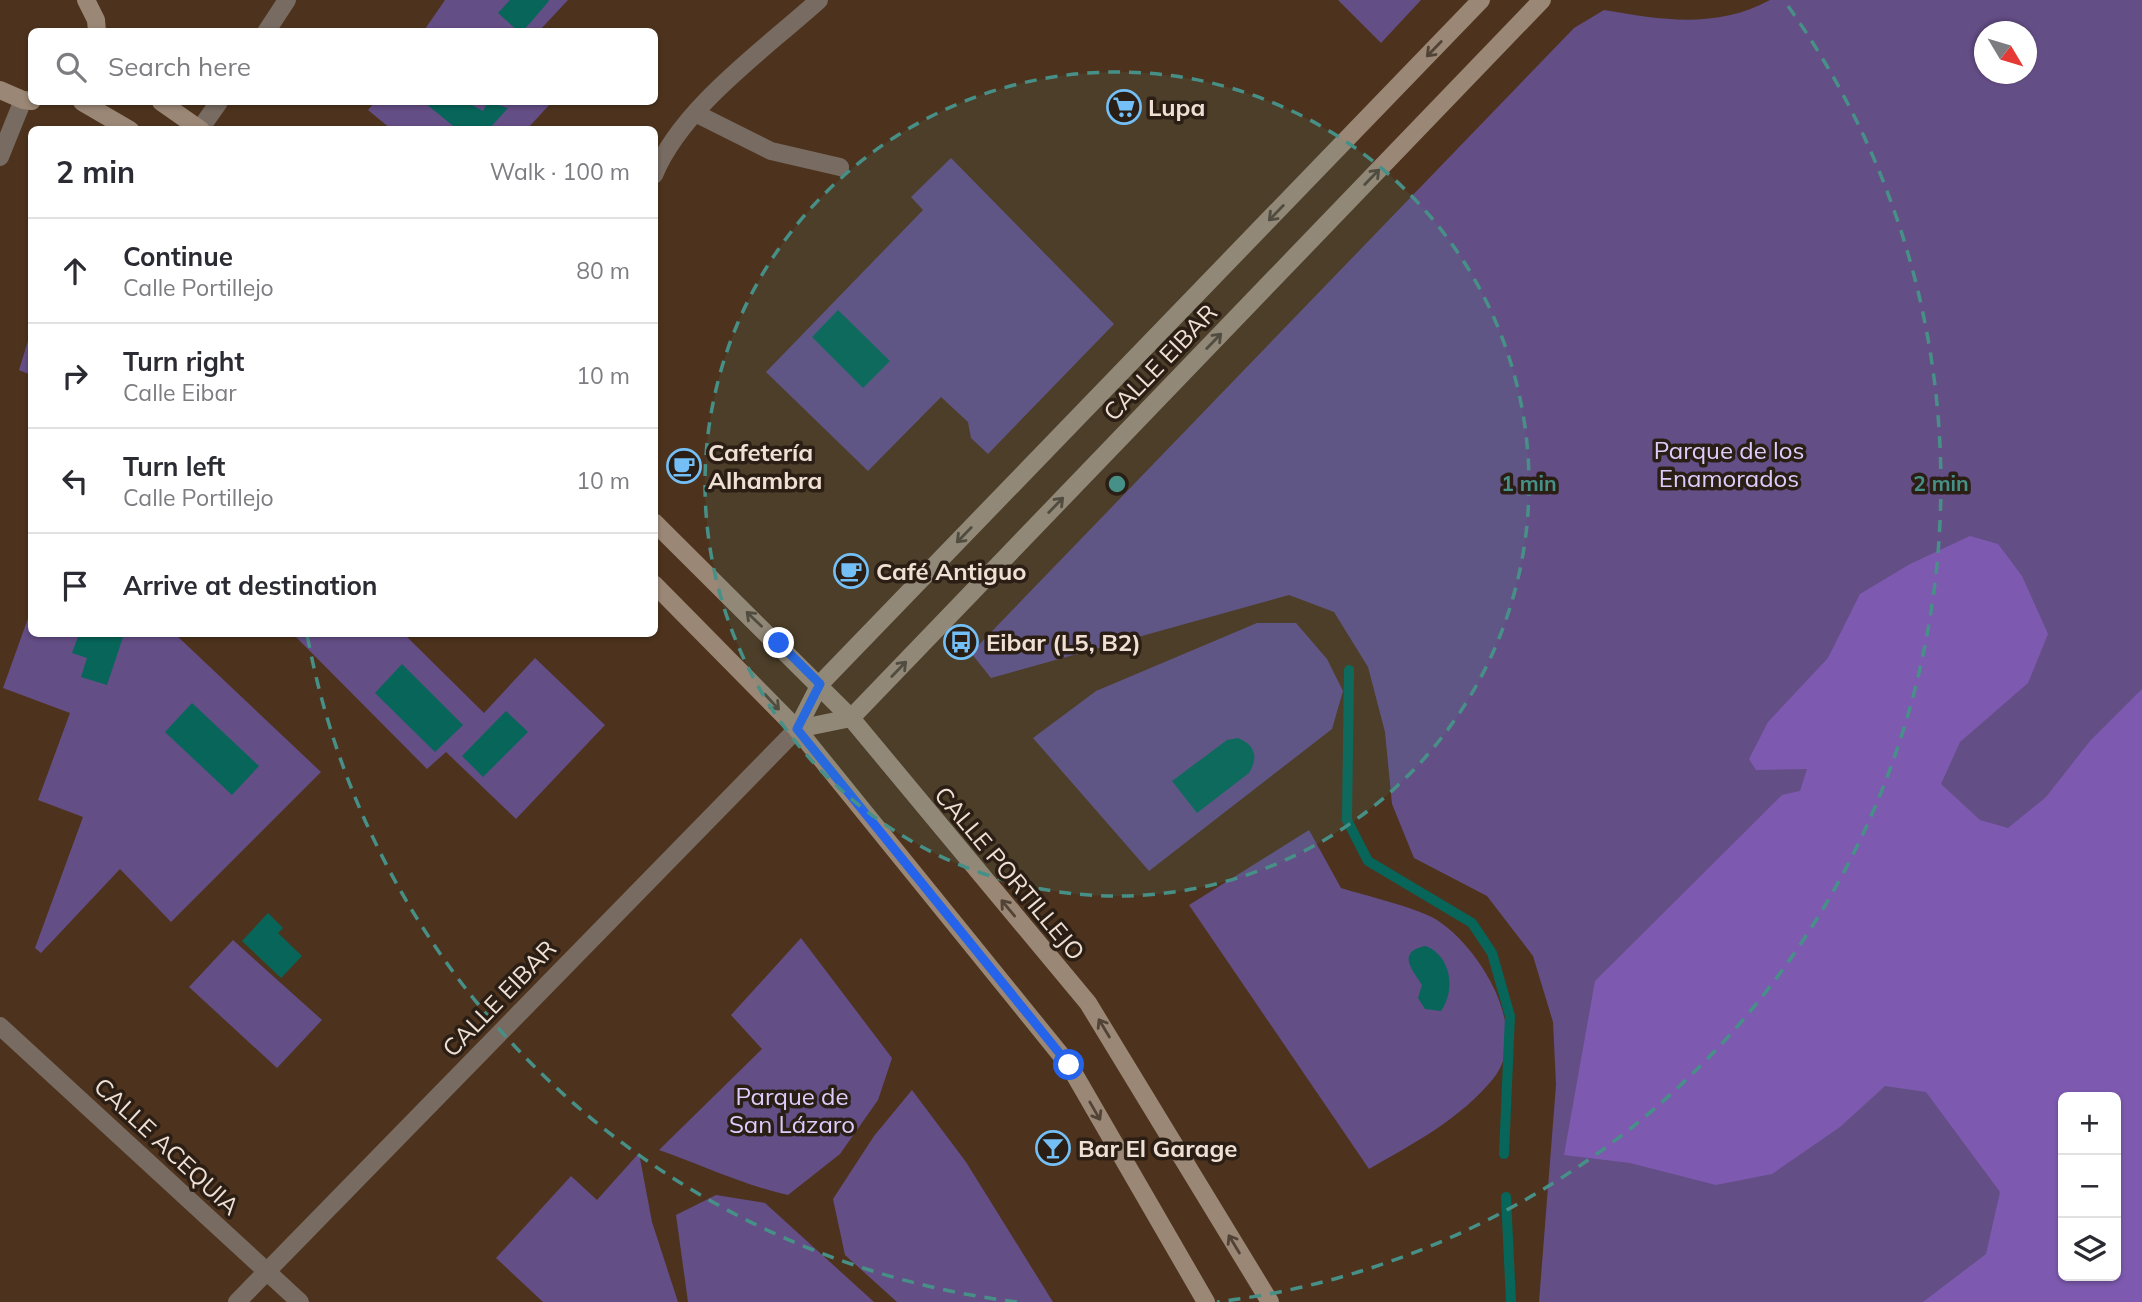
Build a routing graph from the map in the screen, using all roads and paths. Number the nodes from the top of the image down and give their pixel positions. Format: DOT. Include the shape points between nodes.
graph roads {
  1 [pos="86,0"];
  2 [pos="287,0"];
  3 [pos="818,0"];
  4 [pos="1481,0"];
  5 [pos="1542,0"];
  6 [pos="97,28"];
  7 [pos="269,28"];
  8 [pos="0,90"];
  9 [pos="27,101"];
  10 [pos="87,105"];
  11 [pos="166,105"];
  12 [pos="217,105"];
  13 [pos="693,118"];
  14 [pos="123,126"];
  15 [pos="197,126"];
  16 [pos="203,126"];
  17 [pos="0,157"];
  18 [pos="658,166"];
  19 [pos="840,167"];
  20 [pos="658,526"];
  21 [pos="658,588"];
  22 [pos="820,684"];
  23 [pos="851,718"];
  24 [pos="797,729"];
  25 [pos="0,1026"];
  26 [pos="266,1271"];
  27 [pos="237,1302"];
  28 [pos="300,1302"];
  29 [pos="1206,1302"];
  30 [pos="1270,1302"];
  1 -- 6 [label="main road"];
  2 -- 7 [label="street"];
  3 -- 13 [label="street"];
  4 -- 22 [label="main road, CALLE EIBAR, one-way"];
  23 -- 5 [label="main road, CALLE EIBAR, one-way"];
  8 -- 9 [label="main road"];
  9 -- 17 [label="street"];
  10 -- 14 [label="main road"];
  11 -- 15 [label="main road"];
  12 -- 16 [label="street"];
  13 -- 18 [label="street" via="665,150"];
  13 -- 19 [label="street" via="771,151"];
  22 -- 20 [label="main road, CALLE PORTILLEJO, one-way"];
  21 -- 24 [label="main road, one-way"];
  22 -- 23 [label="main road, CALLE PORTILLEJO"];
  22 -- 24 [label="main road, CALLE EIBAR"];
  23 -- 24 [label="main road"];
  30 -- 23 [label="main road, CALLE PORTILLEJO, one-way" via="1088,1003"];
  24 -- 26 [label="street, CALLE EIBAR"];
  24 -- 29 [label="main road, one-way" via="1069,1065"];
  25 -- 26 [label="street, CALLE ACEQUIA"];
  26 -- 27 [label="street, CALLE EIBAR"];
  26 -- 28 [label="street, CALLE ACEQUIA"];
}
